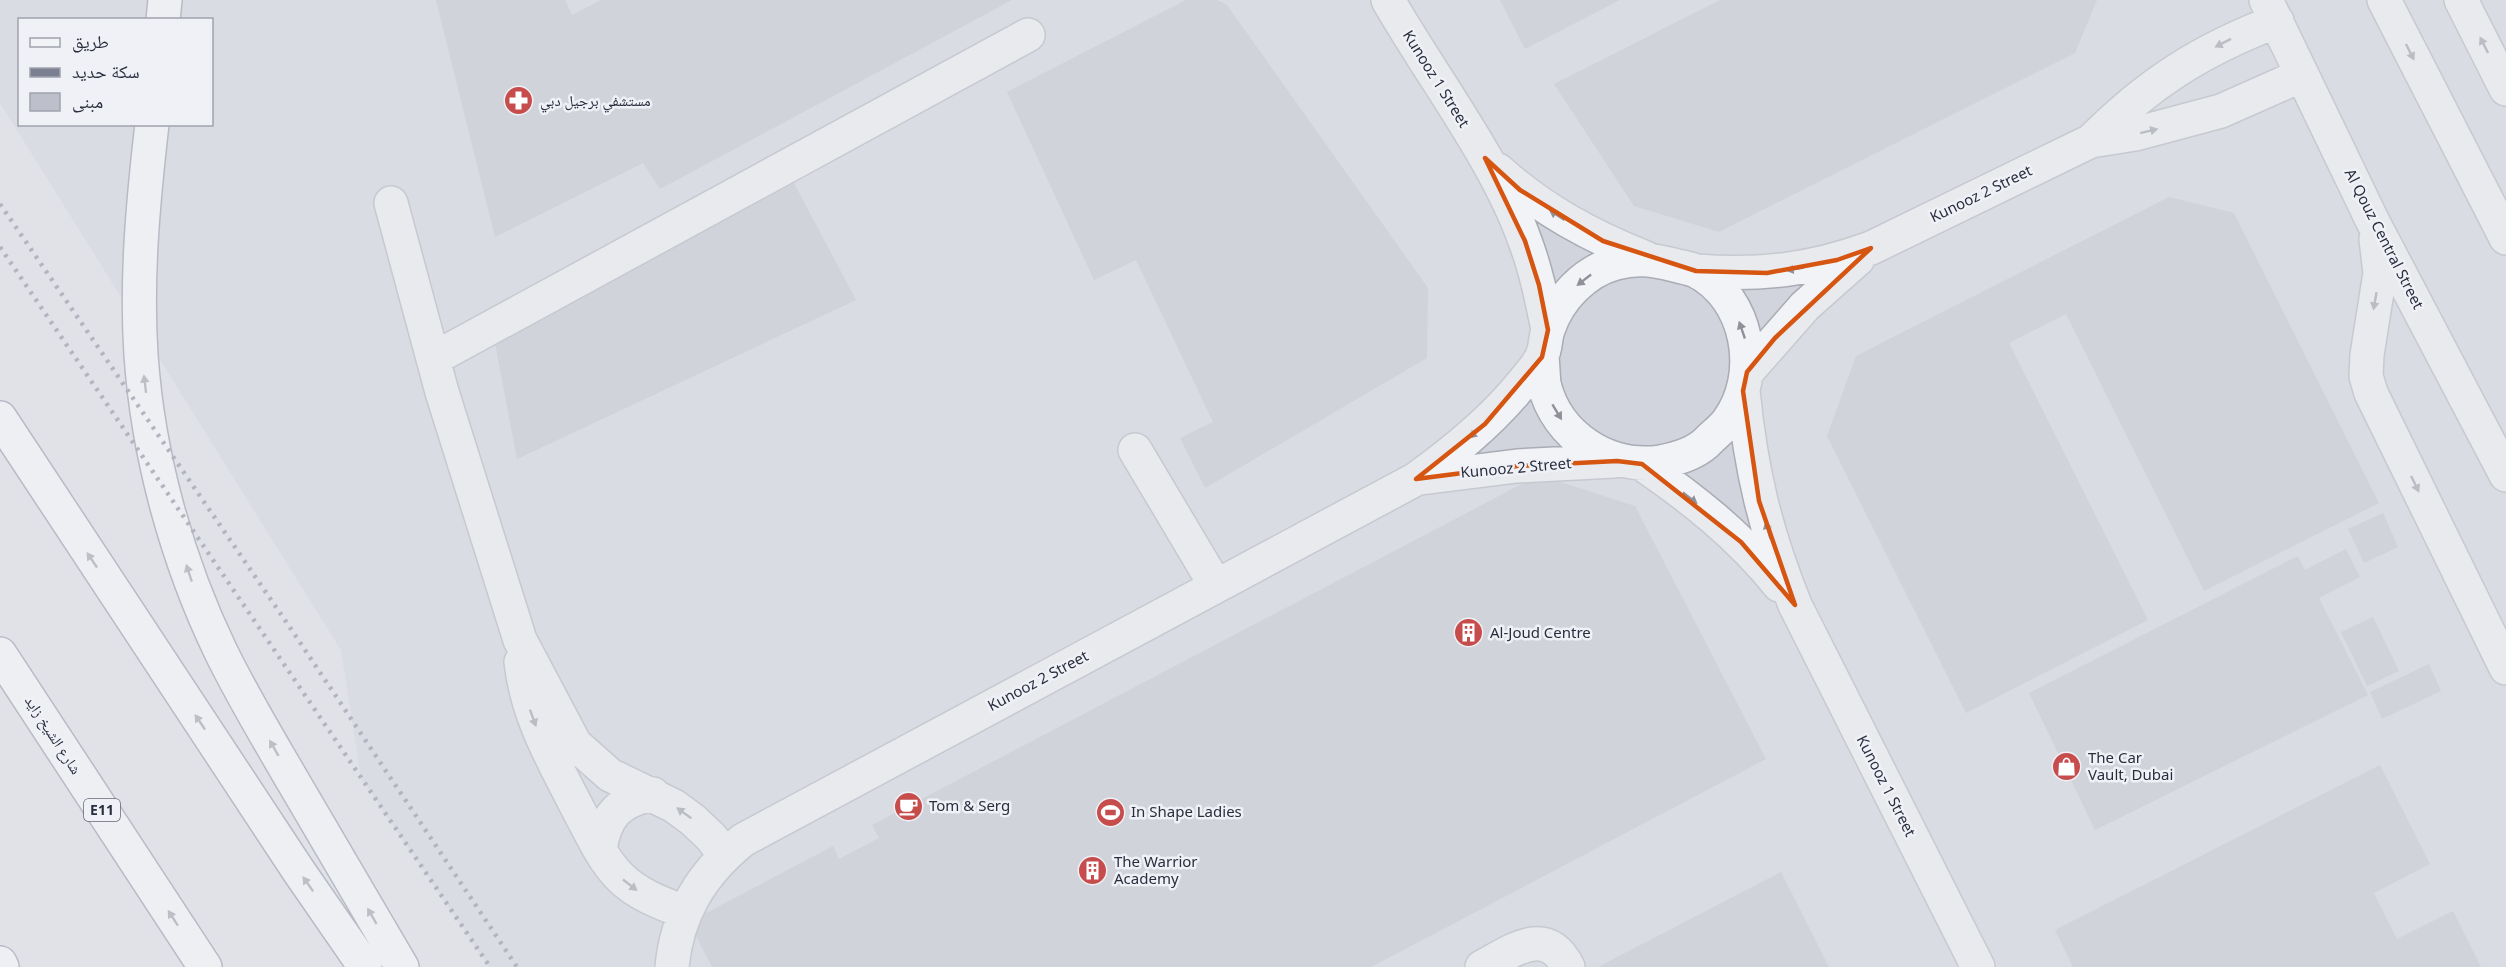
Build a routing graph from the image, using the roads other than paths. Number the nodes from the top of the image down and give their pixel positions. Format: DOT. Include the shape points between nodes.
graph roads {
  1 [pos="165,0"];
  2 [pos="1388,0"];
  3 [pos="2384,0"];
  4 [pos="2461,0"];
  5 [pos="2272,10"];
  6 [pos="163,18"];
  7 [pos="1028,35"];
  8 [pos="2302,75"];
  9 [pos="2506,89"];
  10 [pos="152,126"];
  11 [pos="2091,141"];
  12 [pos="1485,158"];
  13 [pos="391,203"];
  14 [pos="2373,222"];
  15 [pos="2506,238"];
  16 [pos="1871,248"];
  17 [pos="1648,258"];
  18 [pos="1696,271"];
  19 [pos="1545,343"];
  20 [pos="433,359"];
  21 [pos="1745,382"];
  22 [pos="0,418"];
  23 [pos="1135,450"];
  24 [pos="2503,460"];
  25 [pos="1629,463"];
  26 [pos="1416,479"];
  27 [pos="1216,586"];
  28 [pos="1795,605"];
  29 [pos="520,640"];
  30 [pos="0,654"];
  31 [pos="2506,668"];
  32 [pos="653,794"];
  33 [pos="600,850"];
  34 [pos="725,855"];
  35 [pos="684,912"];
  36 [pos="205,967"];
  37 [pos="365,967"];
  38 [pos="402,967"];
  39 [pos="672,967"];
  40 [pos="1482,967"];
  41 [pos="1568,967"];
  42 [pos="1978,967"];
  1 -- 6 [label="highway"];
  2 -- 12 [label="street, Kunooz 1 Street"];
  3 -- 15 [label="street, one-way"];
  9 -- 4 [label="street, one-way"];
  5 -- 8 [label="street, Al Qouz Central Street"];
  5 -- 11 [label="street, Kunooz 2 Street, one-way" via="2235,37 2176,70 2122,110"];
  7 -- 20 [label="street"];
  11 -- 8 [label="street, Kunooz 2 Street, one-way" via="2135,134 2221,111"];
  8 -- 14 [label="street, Al Qouz Central Street"];
  38 -- 10 [label="highway, one-way" via="221,651 191,581 168,507 151,433 141,357 138,280"];
  11 -- 16 [label="street, Kunooz 2 Street"];
  17 -- 12 [label="street, Kunooz 1 Street, one-way" via="1603,241 1560,218 1520,190"];
  12 -- 19 [label="street, Kunooz 1 Street" via="1525,241 1539,285"];
  13 -- 20 [label="street"];
  14 -- 24 [label="street, Al Qouz Central Street"];
  14 -- 31 [label="street, one-way" via="2380,273 2367,355 2366,376 2371,393"];
  16 -- 18 [label="street, Kunooz 2 Street, one-way" via="1837,260 1767,273"];
  16 -- 21 [label="street, Kunooz 2 Street" via="1774,338"];
  17 -- 18 [label="street"];
  17 -- 19 [label="street, one-way" via="1616,263 1586,277 1562,301"];
  21 -- 18 [label="street, one-way" via="1746,343 1736,314 1719,289"];
  19 -- 25 [label="street, one-way" via="1544,384 1554,410 1570,432 1592,450"];
  19 -- 26 [label="street, Kunooz 2 Street, one-way" via="1515,392 1485,424"];
  20 -- 29 [label="street"];
  21 -- 25 [label="street" via="1728,421 1705,445 1675,460"];
  28 -- 21 [label="street, Kunooz 1 Street, one-way" via="1774,554 1759,501 1749,446"];
  37 -- 22 [label="highway, one-way"];
  23 -- 27 [label="street"];
  25 -- 26 [label="street, Kunooz 2 Street" via="1517,466"];
  25 -- 28 [label="street, Kunooz 1 Street, one-way" via="1677,488 1733,535"];
  26 -- 27 [label="street, Kunooz 2 Street"];
  27 -- 34 [label="street, Kunooz 2 Street" via="781,819"];
  28 -- 42 [label="street, Kunooz 1 Street"];
  29 -- 32 [label="street" via="575,744 610,775"];
  29 -- 33 [label="street, one-way" via="524,687 534,721"];
  36 -- 30 [label="highway, شارع الشيخ زايد / E11, one-way"];
  32 -- 33 [label="street" via="622,805 610,817 602,833"];
  34 -- 32 [label="street, one-way" via="693,820"];
  33 -- 35 [label="street, one-way" via="620,877 640,893"];
  34 -- 35 [label="street, Kunooz 2 Street" via="694,892"];
  35 -- 39 [label="street, Kunooz 2 Street"];
  40 -- 41 [label="street" via="1533,943 1556,950"];
}
